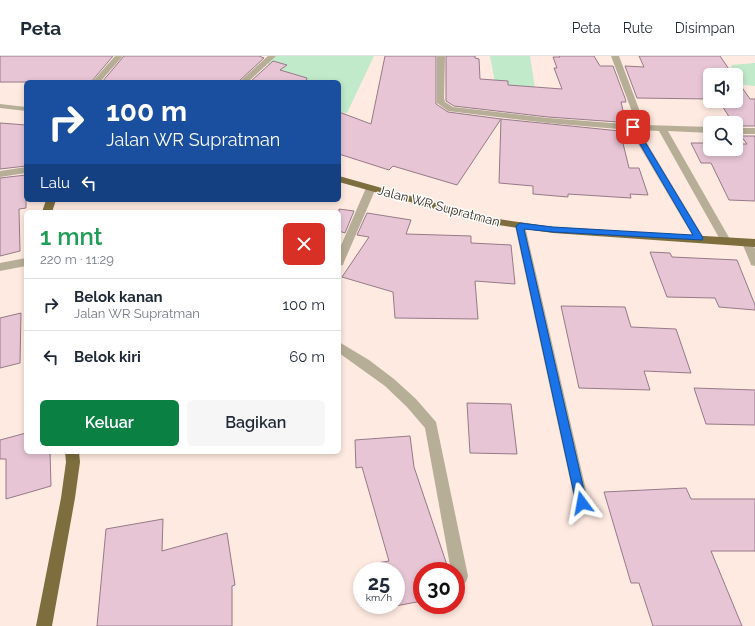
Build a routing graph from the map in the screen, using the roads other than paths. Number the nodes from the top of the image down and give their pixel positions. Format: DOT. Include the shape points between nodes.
graph roads {
  1 [pos="119,56"];
  2 [pos="272,56"];
  3 [pos="441,56"];
  4 [pos="614,56"];
  5 [pos="98,80"];
  6 [pos="245,80"];
  7 [pos="0,106"];
  8 [pos="24,109"];
  9 [pos="638,127"];
  10 [pos="662,130"];
  11 [pos="703,130"];
  12 [pos="743,131"];
  13 [pos="755,131"];
  14 [pos="24,170"];
  15 [pos="0,174"];
  16 [pos="341,180"];
  17 [pos="371,188"];
  18 [pos="520,226"];
  19 [pos="699,238"];
  20 [pos="726,241"];
  21 [pos="751,243"];
  22 [pos="341,257"];
  23 [pos="24,262"];
  24 [pos="755,262"];
  25 [pos="0,266"];
  26 [pos="341,348"];
  27 [pos="72,454"];
  28 [pos="582,503"];
  29 [pos="457,562"];
  30 [pos="44,626"];
  1 -- 5 [label="street"];
  2 -- 6 [label="street"];
  3 -- 9 [label="street" via="440,98 441,103 451,109 554,122"];
  4 -- 9 [label="street"];
  7 -- 8 [label="street"];
  9 -- 10 [label="street"];
  9 -- 19 [label="street"];
  10 -- 11 [label="street"];
  10 -- 20 [label="street"];
  12 -- 13 [label="street"];
  14 -- 15 [label="street"];
  16 -- 17 [label="highway, Jalan WR Supratman"];
  17 -- 18 [label="highway, Jalan WR Supratman" via="486,220"];
  17 -- 22 [label="street"];
  18 -- 19 [label="highway, Jalan WR Supratman"];
  18 -- 28 [label="street"];
  19 -- 20 [label="highway, Jalan WR Supratman"];
  20 -- 21 [label="highway, Jalan WR Supratman"];
  21 -- 24 [label="street"];
  23 -- 25 [label="street"];
  26 -- 29 [label="street" via="384,378 419,410 431,426"];
  27 -- 30 [label="highway" via="68,498"];
}
